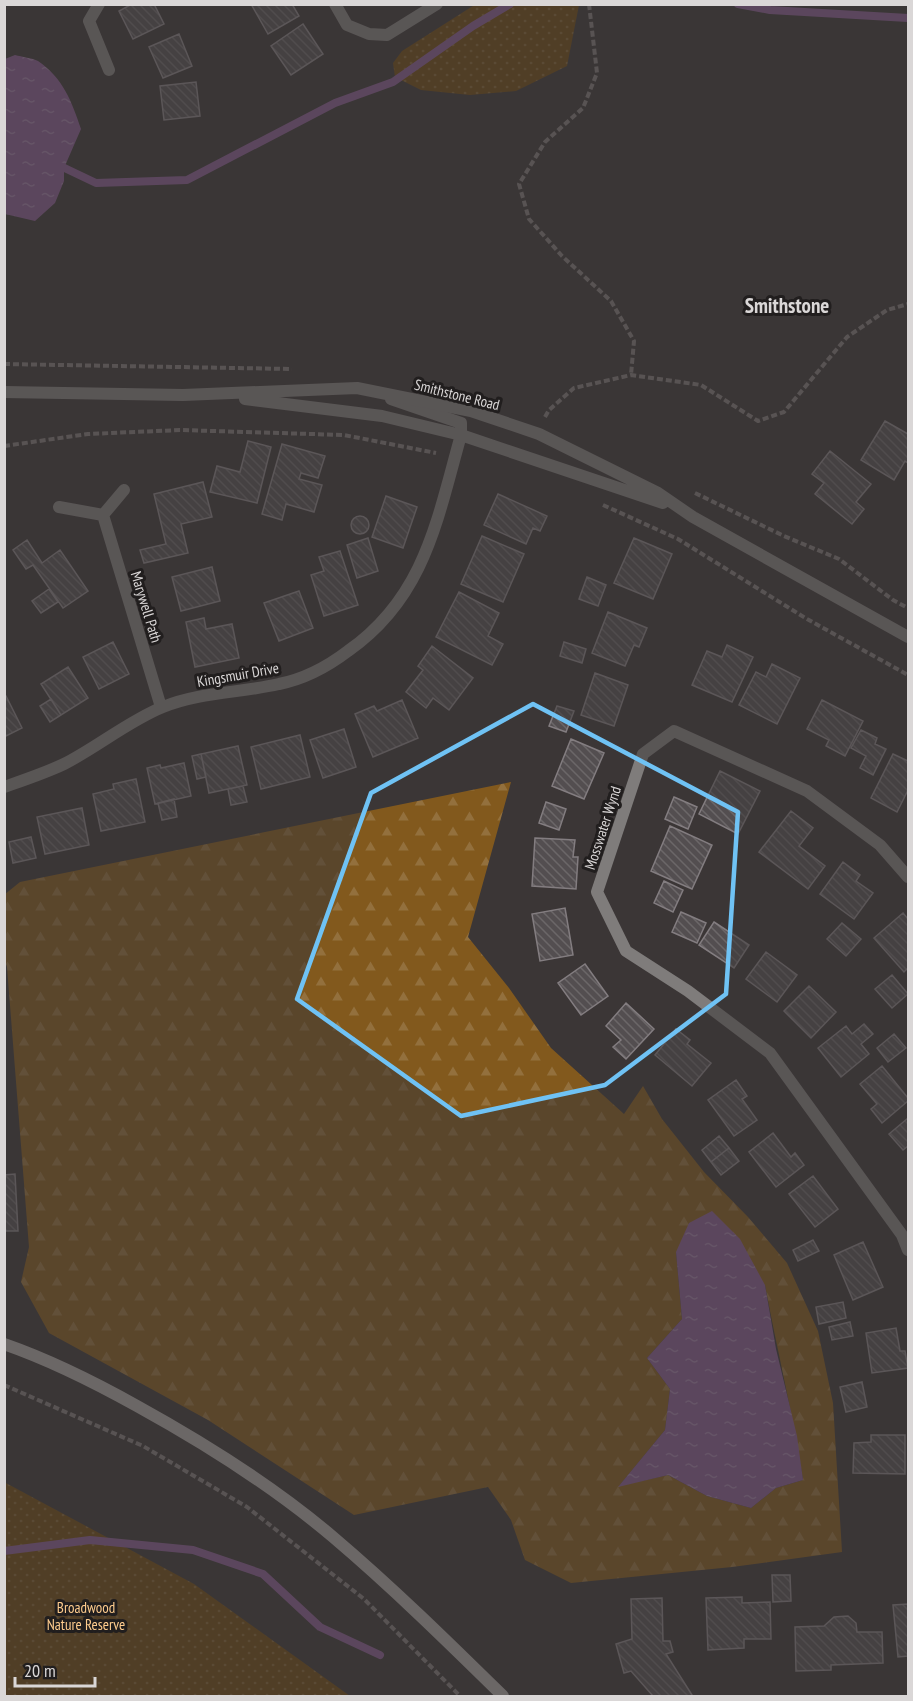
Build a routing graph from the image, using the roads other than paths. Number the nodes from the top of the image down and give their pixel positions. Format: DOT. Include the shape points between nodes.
graph roads {
  1 [pos="99,4"];
  2 [pos="335,4"];
  3 [pos="437,4"];
  4 [pos="109,70"];
  5 [pos="365,390"];
  6 [pos="4,392"];
  7 [pos="209,395"];
  8 [pos="461,435"];
  9 [pos="124,489"];
  10 [pos="58,507"];
  11 [pos="679,508"];
  12 [pos="103,515"];
  13 [pos="909,637"];
  14 [pos="161,707"];
  15 [pos="4,787"];
  16 [pos="909,878"];
  17 [pos="909,1250"];
  18 [pos="4,1344"];
  19 [pos="503,1696"];
  1 -- 4 [label="street" via="89,21"];
  2 -- 3 [label="street" via="347,25 369,34 387,35"];
  5 -- 7 [label="street, Smithstone Road"];
  5 -- 8 [label="street" via="461,423"];
  5 -- 11 [label="street, Smithstone Road" via="471,411 539,434 658,493"];
  6 -- 7 [label="street, Smithstone Road"];
  7 -- 8 [label="street, Smithstone Road" via="382,416"];
  8 -- 11 [label="street, Smithstone Road"];
  8 -- 14 [label="street, Kingsmuir Drive" via="427,549 412,583 368,637 312,674"];
  9 -- 12 [label="street"];
  10 -- 12 [label="street"];
  11 -- 13 [label="street, Smithstone Road"];
  12 -- 14 [label="street, Marywell Path"];
  14 -- 15 [label="street, Kingsmuir Drive" via="64,763"];
  16 -- 17 [label="street, Mosswater Wynd" via="880,845 807,791 674,731 643,754 597,892 626,951 688,991 770,1053"];
  18 -- 19 [label="main road" via="94,1382 187,1433 258,1480 333,1537"];
}
